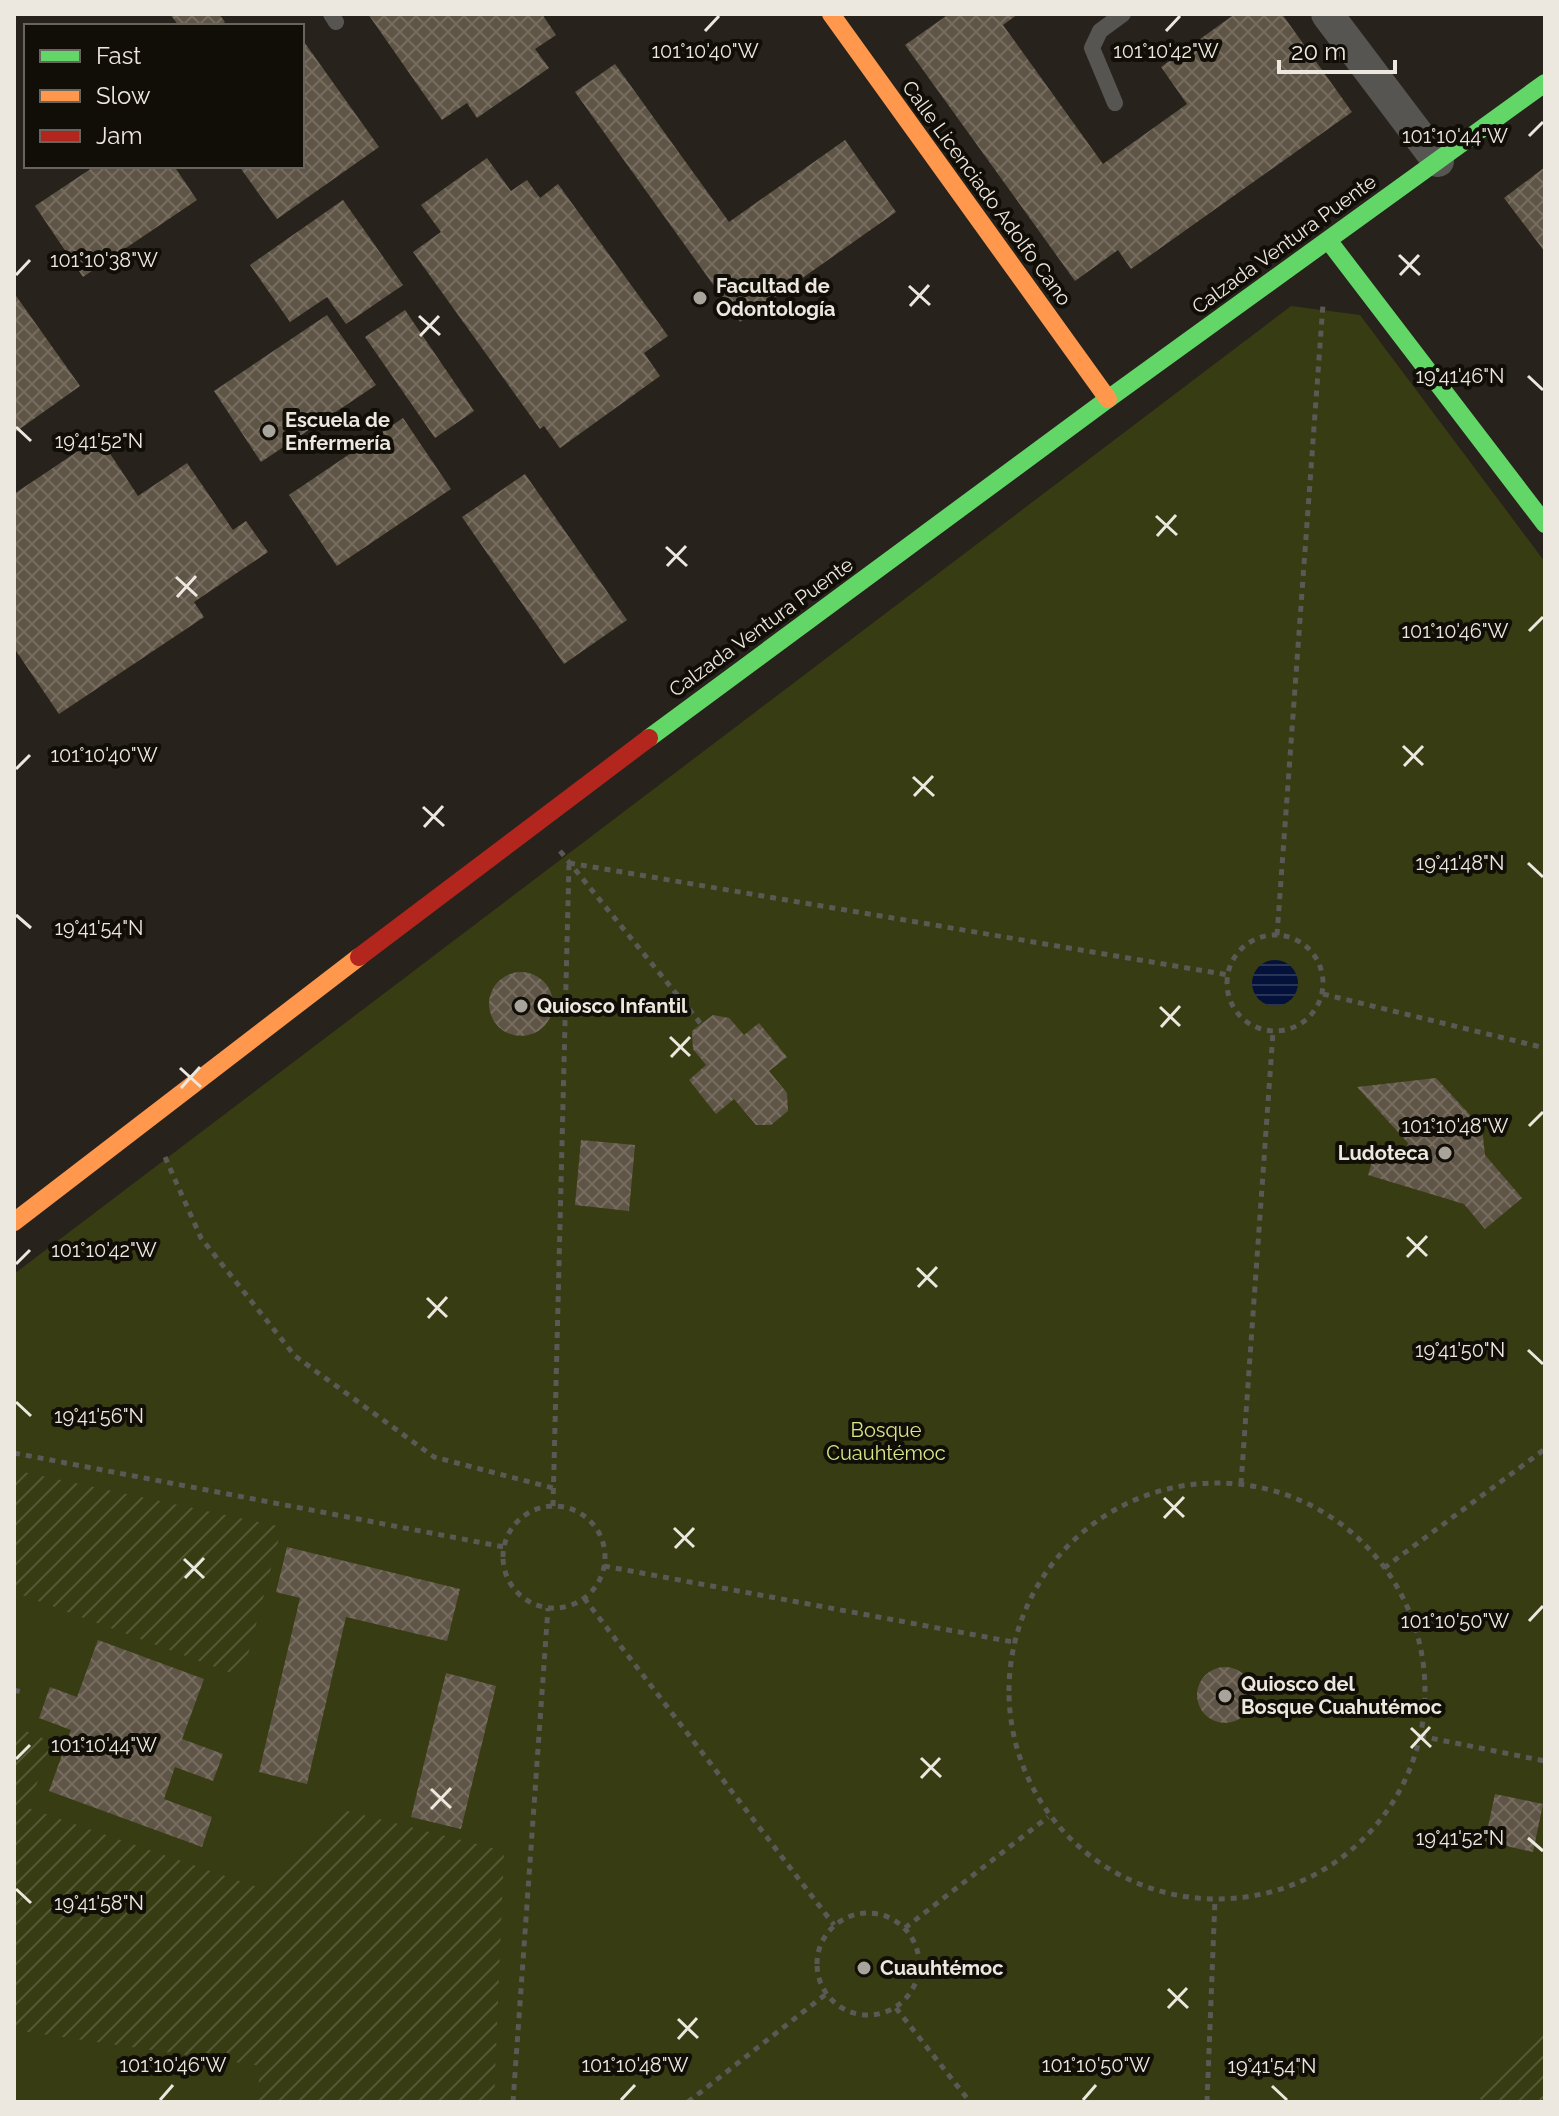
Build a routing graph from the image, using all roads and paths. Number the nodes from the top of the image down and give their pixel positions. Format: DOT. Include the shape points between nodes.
graph roads {
  1 [pos="831,14"];
  2 [pos="1123,14"];
  3 [pos="1327,14"];
  4 [pos="1545,83"];
  5 [pos="1115,103"];
  6 [pos="1438,161"];
  7 [pos="1328,240"];
  8 [pos="1323,303"];
  9 [pos="1108,399"];
  10 [pos="1545,524"];
  11 [pos="569,863"];
  12 [pos="1277,935"];
  13 [pos="1228,975"];
  14 [pos="1323,994"];
  15 [pos="701,1024"];
  16 [pos="1273,1032"];
  17 [pos="1545,1048"];
  18 [pos="148,1119"];
  19 [pos="14,1222"];
  20 [pos="1545,1449"];
  21 [pos="14,1453"];
  22 [pos="1241,1484"];
  23 [pos="553,1488"];
  24 [pos="553,1506"];
  25 [pos="504,1547"];
  26 [pos="604,1566"];
  27 [pos="1384,1568"];
  28 [pos="584,1598"];
  29 [pos="548,1608"];
  30 [pos="1013,1642"];
  31 [pos="14,1690"];
  32 [pos="24,1693"];
  33 [pos="1420,1736"];
  34 [pos="1545,1761"];
  35 [pos="1048,1817"];
  36 [pos="1215,1899"];
  37 [pos="834,1925"];
  38 [pos="905,1928"];
  39 [pos="826,1994"];
  40 [pos="896,2008"];
  41 [pos="513,2102"];
  42 [pos="688,2102"];
  43 [pos="970,2102"];
  44 [pos="1207,2102"];
  1 -- 9 [label="street, Calle Licenciado Adolfo Cano"];
  2 -- 5 [label="lane" via="1100,31 1092,48"];
  3 -- 6 [label="street"];
  4 -- 6 [label="street, Calzada Ventura Puente"];
  6 -- 7 [label="street, Calzada Ventura Puente"];
  7 -- 9 [label="street, Calzada Ventura Puente"];
  7 -- 10 [label="street"];
  8 -- 12 [label="path"];
  9 -- 18 [label="street, Calzada Ventura Puente" via="536,821"];
  11 -- 13 [label="path"];
  11 -- 15 [label="path"];
  11 -- 23 [label="path"];
  12 -- 13 [label="path" via="1250,942"];
  12 -- 14 [label="path" via="1304,944 1314,954"];
  13 -- 16 [label="path" via="1227,989 1238,1013"];
  14 -- 16 [label="path" via="1310,1018"];
  14 -- 17 [label="path"];
  16 -- 22 [label="path"];
  18 -- 19 [label="street, Calzada Ventura Puente"];
  18 -- 23 [label="path" via="201,1238 295,1356 434,1457"];
  20 -- 27 [label="path"];
  21 -- 25 [label="path"];
  22 -- 27 [label="path" via="1300,1500 1351,1532"];
  22 -- 30 [label="path" via="1180,1485 1122,1504 1073,1538 1035,1586"];
  23 -- 24 [label="path"];
  24 -- 25 [label="path" via="521,1518"];
  24 -- 26 [label="path" via="568,1508 592,1523 604,1548"];
  25 -- 29 [label="path" via="506,1575 513,1587"];
  26 -- 28 [label="path" via="595,1588"];
  26 -- 30 [label="path"];
  27 -- 33 [label="path" via="1418,1638 1425,1704"];
  28 -- 29 [label="path"];
  28 -- 37 [label="path"];
  29 -- 41 [label="path"];
  30 -- 35 [label="path" via="1009,1709 1026,1775"];
  31 -- 32 [label="path"];
  33 -- 34 [label="path"];
  33 -- 36 [label="path" via="1401,1789 1368,1836 1324,1871 1272,1892"];
  35 -- 36 [label="path" via="1095,1860 1132,1881 1173,1895"];
  35 -- 38 [label="path"];
  36 -- 44 [label="path"];
  37 -- 38 [label="path" via="862,1913 893,1919"];
  37 -- 39 [label="path" via="824,1937 816,1966"];
  38 -- 40 [label="path" via="919,1955 920,1970 916,1985"];
  39 -- 40 [label="path" via="851,2013 866,2016"];
  39 -- 42 [label="path"];
  40 -- 43 [label="path"];
}
